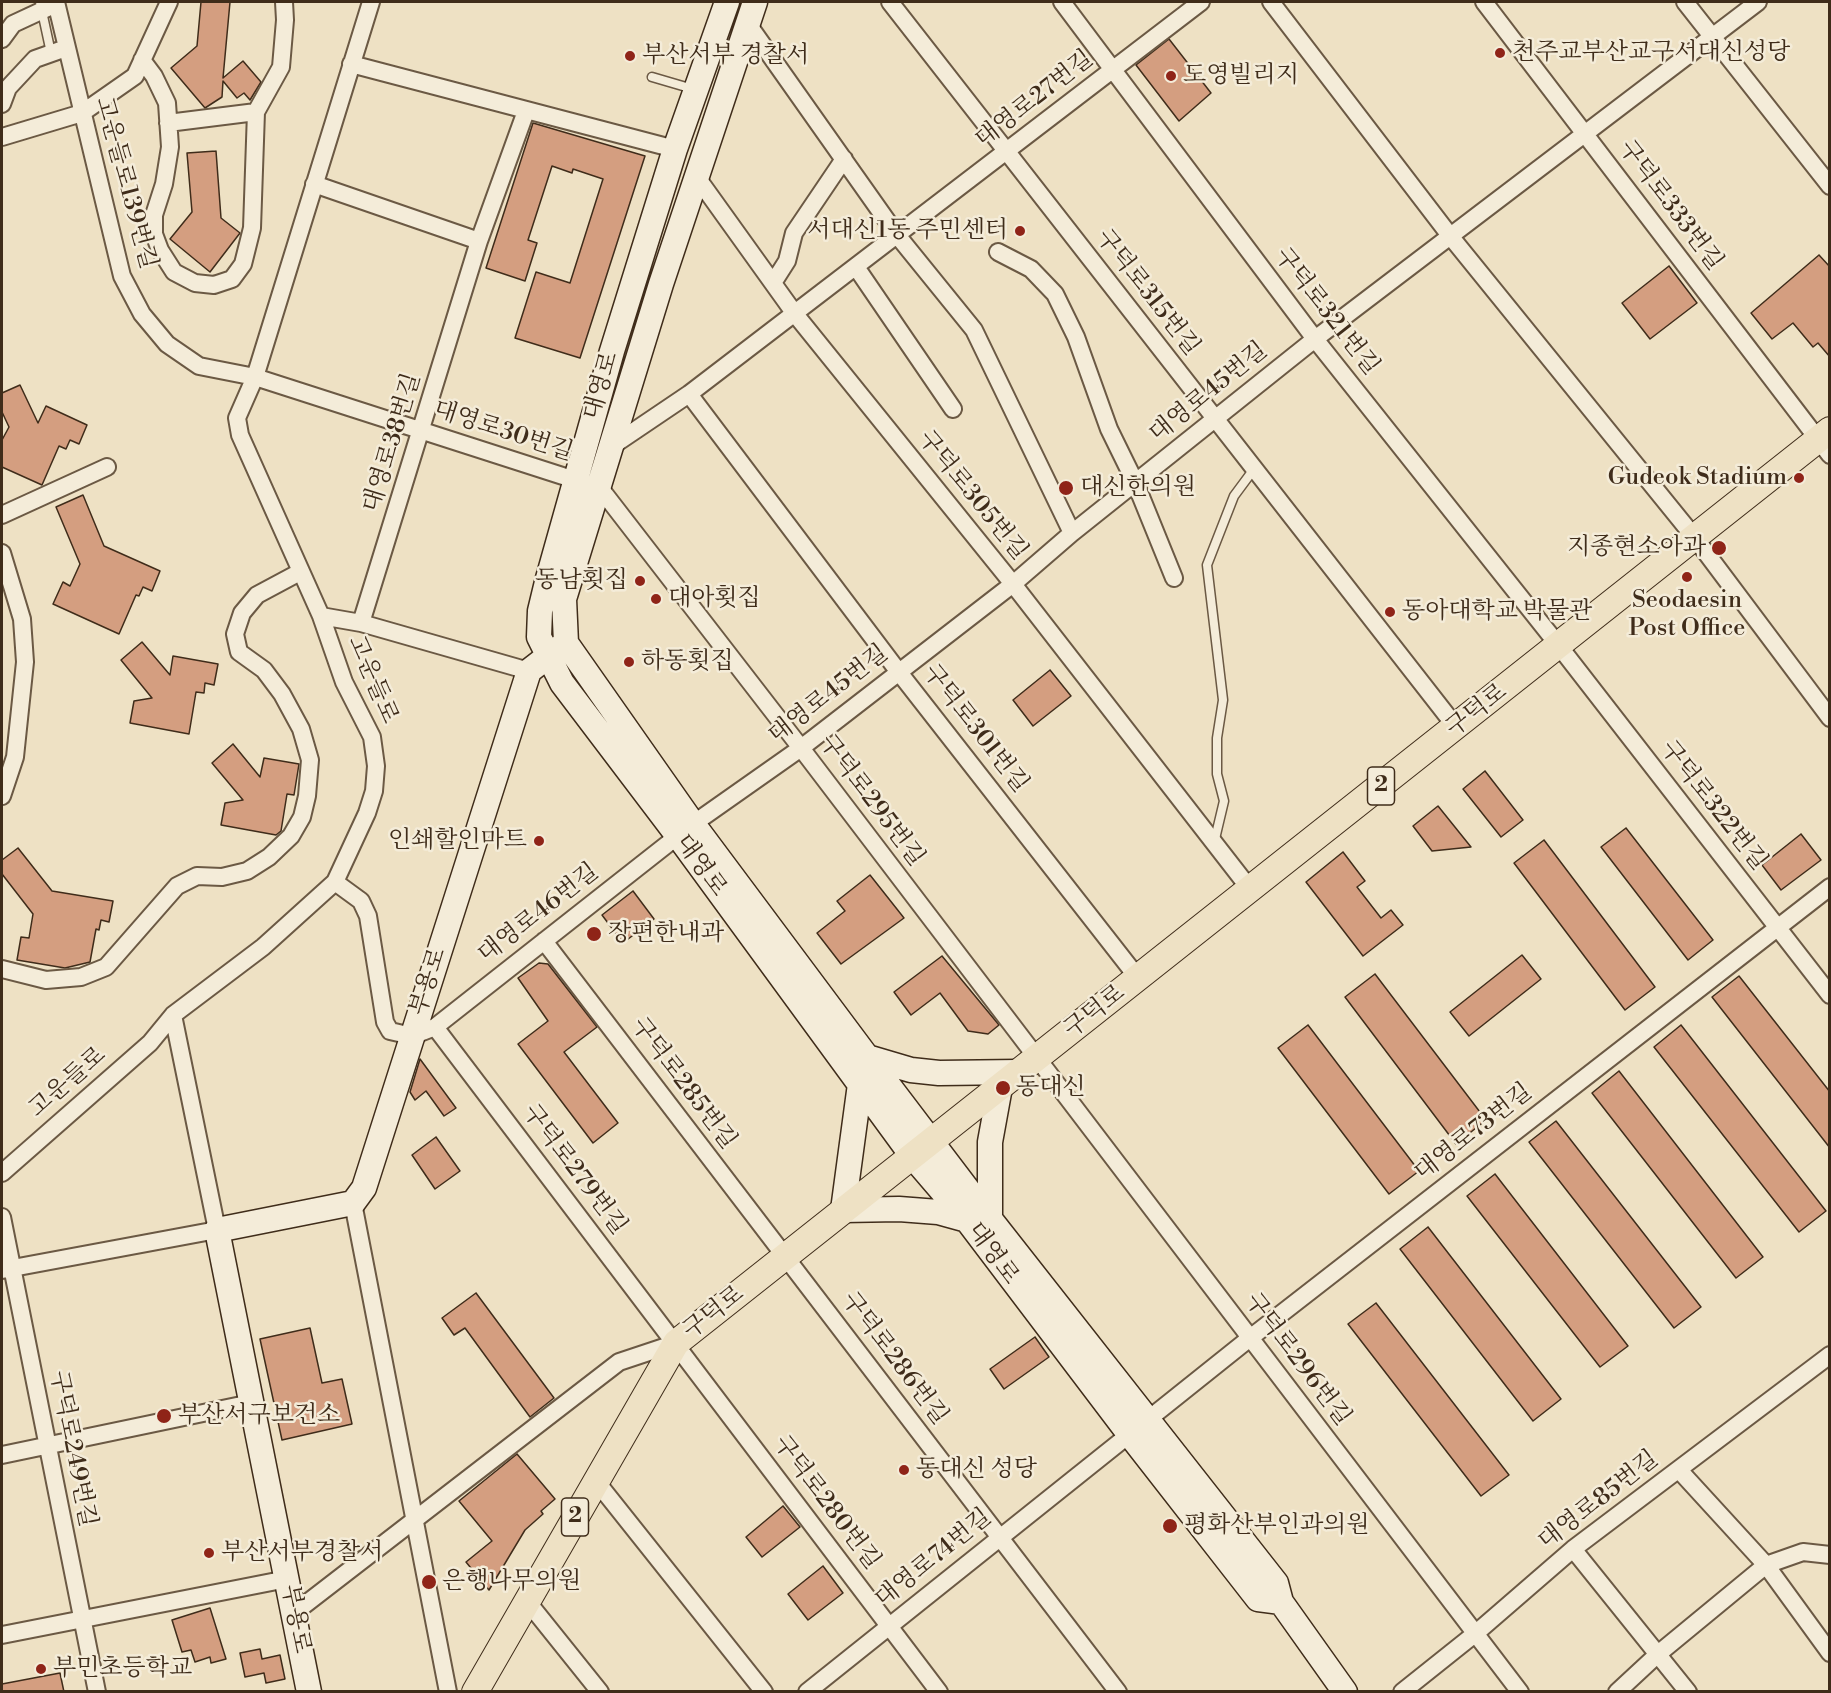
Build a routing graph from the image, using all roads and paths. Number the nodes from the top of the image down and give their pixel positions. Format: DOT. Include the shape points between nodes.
graph roads {
  1 [pos="169,2"];
  2 [pos="284,2"];
  3 [pos="370,2"];
  4 [pos="727,2"];
  5 [pos="890,2"];
  6 [pos="1062,2"];
  7 [pos="1200,2"];
  8 [pos="1271,2"];
  9 [pos="1484,2"];
  10 [pos="1685,2"];
  11 [pos="1758,2"];
  12 [pos="48,4"];
  13 [pos="751,13"];
  14 [pos="1712,38"];
  15 [pos="2,39"];
  16 [pos="58,50"];
  17 [pos="142,60"];
  18 [pos="351,64"];
  19 [pos="1113,69"];
  20 [pos="652,77"];
  21 [pos="696,89"];
  22 [pos="2,104"];
  23 [pos="526,111"];
  24 [pos="256,112"];
  25 [pos="82,113"];
  26 [pos="168,123"];
  27 [pos="1586,134"];
  28 [pos="2,138"];
  29 [pos="675,149"];
  30 [pos="1006,152"];
  31 [pos="844,159"];
  32 [pos="696,176"];
  33 [pos="314,184"];
  34 [pos="1830,186"];
  35 [pos="897,235"];
  36 [pos="1451,237"];
  37 [pos="479,241"];
  38 [pos="998,252"];
  39 [pos="856,267"];
  40 [pos="773,283"];
  41 [pos="795,314"];
  42 [pos="1315,339"];
  43 [pos="255,377"];
  44 [pos="689,394"];
  45 [pos="953,409"];
  46 [pos="1214,419"];
  47 [pos="422,431"];
  48 [pos="1826,442"];
  49 [pos="612,446"];
  50 [pos="107,467"];
  51 [pos="1254,469"];
  52 [pos="575,480"];
  53 [pos="1135,482"];
  54 [pos="600,488"];
  55 [pos="2,515"];
  56 [pos="1072,533"];
  57 [pos="1695,538"];
  58 [pos="2,553"];
  59 [pos="300,572"];
  60 [pos="1174,578"];
  61 [pos="1012,584"];
  62 [pos="321,616"];
  63 [pos="361,623"];
  64 [pos="1559,646"];
  65 [pos="547,657"];
  66 [pos="898,671"];
  67 [pos="1830,718"];
  68 [pos="1456,727"];
  69 [pos="801,748"];
  70 [pos="2,796"];
  71 [pos="685,830"];
  72 [pos="1214,844"];
  73 [pos="335,882"];
  74 [pos="1830,887"];
  75 [pos="1250,889"];
  76 [pos="1776,927"];
  77 [pos="544,941"];
  78 [pos="2,969"];
  79 [pos="1138,978"];
  80 [pos="1830,995"];
  81 [pos="172,1015"];
  82 [pos="435,1027"];
  83 [pos="412,1036"];
  84 [pos="867,1057"];
  85 [pos="1018,1072"];
  86 [pos="860,1084"];
  87 [pos="933,1142"];
  88 [pos="913,1157"];
  89 [pos="2,1173"];
  90 [pos="352,1203"];
  91 [pos="843,1210"];
  92 [pos="2,1217"];
  93 [pos="978,1219"];
  94 [pos="217,1230"];
  95 [pos="785,1256"];
  96 [pos="7,1269"];
  97 [pos="1250,1338"];
  98 [pos="676,1342"];
  99 [pos="1830,1355"];
  100 [pos="251,1403"];
  101 [pos="1148,1418"];
  102 [pos="1130,1435"];
  103 [pos="47,1445"];
  104 [pos="2,1455"];
  105 [pos="1679,1470"];
  106 [pos="596,1481"];
  107 [pos="414,1518"];
  108 [pos="1000,1537"];
  109 [pos="1573,1549"];
  110 [pos="1830,1556"];
  111 [pos="1766,1565"];
  112 [pos="287,1579"];
  113 [pos="527,1601"];
  114 [pos="1281,1602"];
  115 [pos="294,1613"];
  116 [pos="82,1619"];
  117 [pos="889,1626"];
  118 [pos="1476,1634"];
  119 [pos="2,1635"];
  120 [pos="1658,1653"];
  121 [pos="1830,1653"];
  122 [pos="97,1692"];
  123 [pos="309,1692"];
  124 [pos="448,1692"];
  125 [pos="475,1692"];
  126 [pos="600,1692"];
  127 [pos="764,1692"];
  128 [pos="807,1692"];
  129 [pos="939,1692"];
  130 [pos="1118,1692"];
  131 [pos="1345,1692"];
  132 [pos="1402,1692"];
  133 [pos="1520,1692"];
  134 [pos="1617,1692"];
  135 [pos="1688,1692"];
  1 -- 17 [label="street"];
  2 -- 24 [label="street" via="280,67"];
  3 -- 18 [label="street, 고운들로"];
  4 -- 21 [label="main road, 대영로"];
  5 -- 30 [label="street, 구덕로315번길"];
  6 -- 19 [label="street, 구덕로321번길"];
  7 -- 19 [label="street, 대영로27번길"];
  8 -- 36 [label="street"];
  9 -- 27 [label="street, 구덕로333번길"];
  10 -- 14 [label="street"];
  11 -- 14 [label="street, 대영로45번길"];
  12 -- 15 [label="street" via="13,24"];
  12 -- 16 [label="street, 고운들로139번길"];
  13 -- 31 [label="street"];
  13 -- 32 [label="main road, 대영로"];
  14 -- 27 [label="street, 대영로45번길"];
  14 -- 34 [label="street"];
  16 -- 22 [label="street" via="34,59 8,88"];
  16 -- 25 [label="street, 고운들로139번길"];
  17 -- 25 [label="street" via="135,76"];
  17 -- 26 [label="street" via="167,103"];
  18 -- 23 [label="street"];
  18 -- 33 [label="street, 고운들로"];
  19 -- 30 [label="street, 대영로27번길"];
  19 -- 42 [label="street, 구덕로321번길"];
  20 -- 21 [label="lane"];
  21 -- 29 [label="main road, 대영로"];
  23 -- 29 [label="street"];
  23 -- 37 [label="street, 대영로38번길"];
  24 -- 26 [label="street"];
  24 -- 26 [label="street" via="252,228 243,264 232,279 214,285 195,283 174,272 154,234 154,215 170,147"];
  25 -- 28 [label="street"];
  25 -- 43 [label="street, 고운들로139번길" via="122,276 142,314 167,344 199,366"];
  27 -- 36 [label="street, 대영로45번길"];
  27 -- 48 [label="street, 구덕로333번길"];
  29 -- 52 [label="main road, 대영로"];
  30 -- 35 [label="street, 대영로27번길"];
  30 -- 46 [label="street, 구덕로315번길"];
  31 -- 35 [label="street"];
  31 -- 40 [label="street" via="794,233 787,261"];
  32 -- 40 [label="street, 구덕로305번길"];
  32 -- 49 [label="main road, 대영로"];
  33 -- 37 [label="street"];
  33 -- 43 [label="street, 고운들로"];
  35 -- 39 [label="street, 대영로27번길"];
  35 -- 56 [label="street" via="974,330"];
  36 -- 42 [label="street, 대영로45번길"];
  36 -- 57 [label="street"];
  37 -- 47 [label="street, 대영로38번길"];
  38 -- 53 [label="street" via="1031,269 1055,294 1076,337 1109,429"];
  39 -- 41 [label="street, 대영로27번길"];
  39 -- 45 [label="street"];
  40 -- 41 [label="street, 구덕로305번길"];
  41 -- 44 [label="street, 대영로27번길"];
  41 -- 61 [label="street, 구덕로305번길"];
  42 -- 46 [label="street, 대영로45번길"];
  42 -- 64 [label="street, 구덕로321번길"];
  43 -- 47 [label="street, 대영로30번길"];
  43 -- 59 [label="street, 고운들로" via="237,418 240,435"];
  44 -- 49 [label="street, 대영로27번길"];
  44 -- 66 [label="street, 구덕로301번길"];
  46 -- 51 [label="street, 구덕로315번길"];
  46 -- 53 [label="street, 대영로45번길"];
  47 -- 52 [label="street, 대영로30번길"];
  47 -- 63 [label="street, 대영로38번길"];
  48 -- 57 [label="main road, 구덕로 / 2"];
  49 -- 54 [label="main road, 대영로"];
  50 -- 55 [label="street"];
  51 -- 68 [label="street, 구덕로315번길"];
  51 -- 72 [label="lane" via="1234,496 1208,566 1223,699 1217,774 1224,801"];
  52 -- 54 [label="street, 대영로30번길"];
  52 -- 65 [label="main road, 대영로" via="540,611 539,637"];
  53 -- 56 [label="street, 대영로45번길"];
  53 -- 60 [label="street"];
  54 -- 65 [label="main road, 대영로"];
  54 -- 69 [label="street, 구덕로295번길"];
  56 -- 61 [label="street, 대영로45번길"];
  57 -- 64 [label="main road, 구덕로 / 2"];
  57 -- 67 [label="street"];
  58 -- 70 [label="street" via="22,619 25,662 15,757"];
  59 -- 62 [label="street, 고운들로"];
  59 -- 78 [label="street" via="257,595 242,613 235,633 239,652 264,670 282,694 301,729 310,760 302,817 291,836 247,871 222,877 197,876 177,886 106,967 81,977 46,980"];
  61 -- 66 [label="street, 대영로45번길"];
  61 -- 72 [label="street, 구덕로305번길"];
  62 -- 63 [label="street"];
  62 -- 73 [label="street, 고운들로" via="344,682 372,737 375,766 374,791 367,813"];
  63 -- 65 [label="street"];
  64 -- 68 [label="main road, 구덕로 / 2"];
  64 -- 76 [label="street, 구덕로322번길"];
  65 -- 71 [label="main road, 대영로"];
  65 -- 83 [label="main road, 부용로"];
  66 -- 69 [label="street, 대영로45번길"];
  66 -- 79 [label="street, 구덕로301번길"];
  68 -- 75 [label="main road, 구덕로 / 2"];
  69 -- 71 [label="street, 대영로45번길"];
  69 -- 85 [label="street, 구덕로295번길"];
  71 -- 77 [label="street, 대영로46번길"];
  71 -- 84 [label="main road, 대영로"];
  71 -- 86 [label="main road, 대영로"];
  72 -- 75 [label="street, 구덕로305번길"];
  73 -- 81 [label="street, 고운들로" via="263,947"];
  73 -- 83 [label="street" via="361,901 368,916 385,1022 390,1031"];
  74 -- 76 [label="street, 대영로73번길"];
  75 -- 79 [label="main road, 구덕로 / 2"];
  76 -- 80 [label="street, 구덕로322번길"];
  76 -- 97 [label="street, 대영로73번길"];
  77 -- 82 [label="street, 대영로46번길"];
  77 -- 95 [label="street, 구덕로285번길"];
  79 -- 85 [label="main road, 구덕로 / 2"];
  81 -- 89 [label="street, 고운들로" via="150,1043"];
  81 -- 94 [label="street, 부용로"];
  82 -- 83 [label="street, 대영로46번길"];
  82 -- 98 [label="street, 구덕로279번길"];
  83 -- 90 [label="main road, 부용로" via="367,1180"];
  84 -- 85 [label="main road" via="911,1070 939,1073"];
  84 -- 87 [label="main road, 대영로"];
  85 -- 87 [label="main road, 구덕로 / 2"];
  85 -- 93 [label="main road" via="990,1142"];
  85 -- 97 [label="street, 구덕로296번길"];
  86 -- 88 [label="main road, 대영로"];
  86 -- 91 [label="main road"];
  87 -- 88 [label="main road, 구덕로 / 2"];
  87 -- 93 [label="main road, 대영로"];
  88 -- 91 [label="main road, 구덕로 / 2"];
  88 -- 93 [label="main road, 대영로"];
  90 -- 94 [label="main road"];
  90 -- 107 [label="street"];
  91 -- 93 [label="main road" via="899,1209"];
  91 -- 95 [label="main road, 구덕로 / 2"];
  92 -- 96 [label="street, 구덕로249번길"];
  93 -- 101 [label="main road, 대영로"];
  93 -- 102 [label="main road, 대영로"];
  94 -- 96 [label="street"];
  94 -- 100 [label="main road, 부용로"];
  95 -- 98 [label="main road, 구덕로 / 2"];
  95 -- 108 [label="street, 구덕로286번길"];
  96 -- 103 [label="street, 구덕로249번길"];
  97 -- 101 [label="street, 대영로73번길"];
  97 -- 118 [label="street, 구덕로296번길"];
  98 -- 106 [label="main road, 구덕로 / 2"];
  98 -- 107 [label="street" via="619,1362"];
  98 -- 117 [label="street, 구덕로280번길"];
  99 -- 105 [label="street, 대영로85번길"];
  100 -- 103 [label="street"];
  100 -- 112 [label="main road, 부용로"];
  101 -- 102 [label="street, 대영로74번길"];
  101 -- 114 [label="main road, 대영로" via="1276,1583"];
  102 -- 108 [label="street, 대영로74번길"];
  102 -- 114 [label="main road, 대영로" via="1258,1599"];
  103 -- 104 [label="street"];
  103 -- 116 [label="street, 구덕로249번길"];
  105 -- 109 [label="street, 대영로85번길"];
  105 -- 111 [label="street"];
  106 -- 113 [label="main road, 구덕로 / 2"];
  106 -- 127 [label="street"];
  107 -- 115 [label="street"];
  107 -- 124 [label="street"];
  108 -- 117 [label="street, 대영로74번길"];
  108 -- 130 [label="street, 구덕로286번길"];
  109 -- 118 [label="street, 대영로85번길"];
  109 -- 120 [label="street"];
  110 -- 111 [label="street" via="1803,1552"];
  111 -- 120 [label="street"];
  111 -- 121 [label="street"];
  112 -- 115 [label="main road, 부용로"];
  112 -- 116 [label="street"];
  113 -- 125 [label="main road, 구덕로 / 2"];
  113 -- 126 [label="street"];
  114 -- 131 [label="main road, 대영로"];
  115 -- 123 [label="main road, 부용로"];
  116 -- 119 [label="street"];
  116 -- 122 [label="street, 구덕로249번길"];
  117 -- 128 [label="street, 대영로74번길"];
  117 -- 129 [label="street, 구덕로280번길"];
  118 -- 132 [label="street, 대영로85번길"];
  118 -- 133 [label="street, 구덕로296번길"];
  120 -- 134 [label="street"];
  120 -- 135 [label="street"];
}
